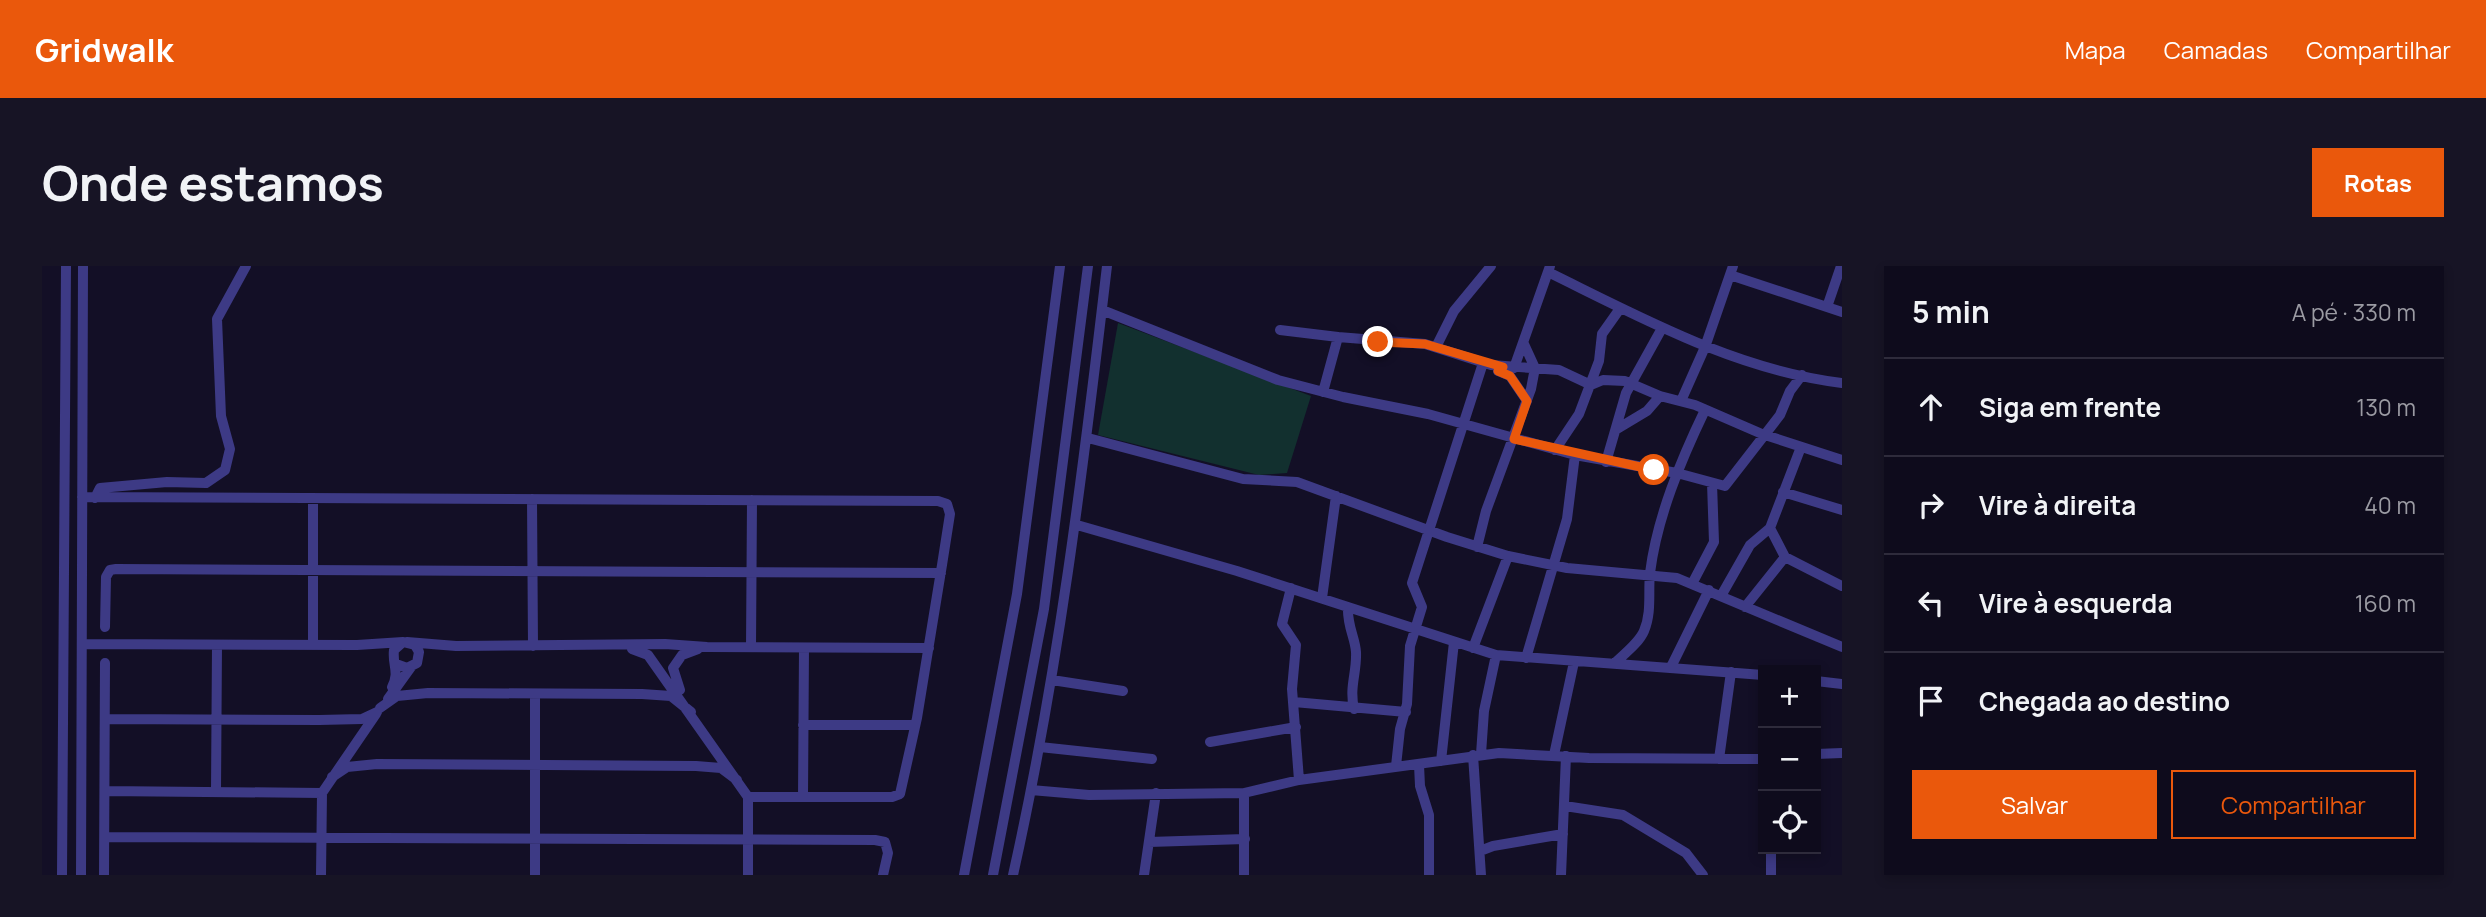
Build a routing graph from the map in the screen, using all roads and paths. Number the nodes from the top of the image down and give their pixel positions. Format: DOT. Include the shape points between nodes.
graph roads {
  1 [pos="66,266"];
  2 [pos="83,266"];
  3 [pos="246,266"];
  4 [pos="1060,266"];
  5 [pos="1088,266"];
  6 [pos="1108,266"];
  7 [pos="1491,266"];
  8 [pos="1842,266"];
  9 [pos="1549,269"];
  10 [pos="1731,270"];
  11 [pos="1827,307"];
  12 [pos="1102,310"];
  13 [pos="1619,310"];
  14 [pos="1842,312"];
  15 [pos="1280,330"];
  16 [pos="1661,330"];
  17 [pos="1338,337"];
  18 [pos="1524,344"];
  19 [pos="1436,347"];
  20 [pos="1705,347"];
  21 [pos="1483,363"];
  22 [pos="1535,368"];
  23 [pos="1505,369"];
  24 [pos="1802,375"];
  25 [pos="1632,383"];
  26 [pos="1842,383"];
  27 [pos="1591,385"];
  28 [pos="1476,388"];
  29 [pos="1324,392"];
  30 [pos="1660,396"];
  31 [pos="1527,401"];
  32 [pos="1681,401"];
  33 [pos="1705,410"];
  34 [pos="1519,425"];
  35 [pos="1462,426"];
  36 [pos="1617,429"];
  37 [pos="1762,433"];
  38 [pos="1501,436"];
  39 [pos="1088,438"];
  40 [pos="1514,439"];
  41 [pos="1801,447"];
  42 [pos="1555,450"];
  43 [pos="1575,455"];
  44 [pos="1842,460"];
  45 [pos="1606,462"];
  46 [pos="1654,470"];
  47 [pos="1677,473"];
  48 [pos="1712,483"];
  49 [pos="1674,488"];
  50 [pos="1783,492"];
  51 [pos="1336,496"];
  52 [pos="82,497"];
  53 [pos="95,498"];
  54 [pos="313,498"];
  55 [pos="532,499"];
  56 [pos="752,500"];
  57 [pos="1842,510"];
  58 [pos="1077,525"];
  59 [pos="1770,528"];
  60 [pos="1428,530"];
  61 [pos="1477,547"];
  62 [pos="1508,556"];
  63 [pos="1785,557"];
  64 [pos="1554,566"];
  65 [pos="313,570"];
  66 [pos="532,571"];
  67 [pos="752,572"];
  68 [pos="941,573"];
  69 [pos="1650,574"];
  70 [pos="1693,582"];
  71 [pos="1842,586"];
  72 [pos="1291,588"];
  73 [pos="1709,590"];
  74 [pos="1721,596"];
  75 [pos="1322,598"];
  76 [pos="1348,607"];
  77 [pos="1745,607"];
  78 [pos="105,627"];
  79 [pos="1414,627"];
  80 [pos="405,642"];
  81 [pos="1454,642"];
  82 [pos="82,644"];
  83 [pos="665,644"];
  84 [pos="217,645"];
  85 [pos="313,645"];
  86 [pos="357,645"];
  87 [pos="456,646"];
  88 [pos="533,646"];
  89 [pos="615,646"];
  90 [pos="707,647"];
  91 [pos="751,647"];
  92 [pos="1842,647"];
  93 [pos="804,648"];
  94 [pos="929,648"];
  95 [pos="1473,648"];
  96 [pos="1496,655"];
  97 [pos="1526,658"];
  98 [pos="395,661"];
  99 [pos="1574,662"];
  100 [pos="105,663"];
  101 [pos="415,663"];
  102 [pos="676,663"];
  103 [pos="1615,663"];
  104 [pos="656,665"];
  105 [pos="1671,667"];
  106 [pos="1731,672"];
  107 [pos="1758,675"];
  108 [pos="1052,680"];
  109 [pos="1821,682"];
  110 [pos="1842,684"];
  111 [pos="1124,691"];
  112 [pos="428,693"];
  113 [pos="535,694"];
  114 [pos="642,694"];
  115 [pos="1294,702"];
  116 [pos="1354,709"];
  117 [pos="379,710"];
  118 [pos="691,712"];
  119 [pos="1406,712"];
  120 [pos="105,719"];
  121 [pos="217,720"];
  122 [pos="319,720"];
  123 [pos="803,725"];
  124 [pos="915,725"];
  125 [pos="1296,727"];
  126 [pos="364,732"];
  127 [pos="709,738"];
  128 [pos="1210,742"];
  129 [pos="353,746"];
  130 [pos="1040,747"];
  131 [pos="1842,753"];
  132 [pos="1821,754"];
  133 [pos="1477,755"];
  134 [pos="1560,755"];
  135 [pos="1152,759"];
  136 [pos="1719,759"];
  137 [pos="1758,759"];
  138 [pos="1441,761"];
  139 [pos="377,764"];
  140 [pos="535,765"];
  141 [pos="1396,765"];
  142 [pos="1419,765"];
  143 [pos="696,766"];
  144 [pos="332,777"];
  145 [pos="737,780"];
  146 [pos="1299,780"];
  147 [pos="1031,790"];
  148 [pos="105,791"];
  149 [pos="216,791"];
  150 [pos="322,793"];
  151 [pos="1156,793"];
  152 [pos="1244,793"];
  153 [pos="748,797"];
  154 [pos="803,797"];
  155 [pos="1564,806"];
  156 [pos="1563,834"];
  157 [pos="105,837"];
  158 [pos="321,837"];
  159 [pos="535,838"];
  160 [pos="748,839"];
  161 [pos="1245,839"];
  162 [pos="1149,842"];
  163 [pos="1480,851"];
  164 [pos="1771,854"];
  165 [pos="62,875"];
  166 [pos="81,875"];
  167 [pos="104,875"];
  168 [pos="321,875"];
  169 [pos="535,875"];
  170 [pos="748,875"];
  171 [pos="883,875"];
  172 [pos="964,875"];
  173 [pos="993,875"];
  174 [pos="1013,875"];
  175 [pos="1144,875"];
  176 [pos="1244,875"];
  177 [pos="1429,875"];
  178 [pos="1481,875"];
  179 [pos="1560,875"];
  180 [pos="1703,875"];
  181 [pos="1770,875"];
  1 -- 165 [label="street"];
  2 -- 52 [label="street"];
  3 -- 53 [label="street" via="218,319 221,416 230,449 225,470 206,483 102,488"];
  4 -- 172 [label="street" via="1017,594"];
  5 -- 173 [label="street" via="1058,523 1030,694"];
  6 -- 12 [label="street"];
  7 -- 19 [label="street" via="1454,311"];
  8 -- 11 [label="street"];
  9 -- 13 [label="street"];
  9 -- 18 [label="street"];
  10 -- 11 [label="street"];
  10 -- 20 [label="street"];
  11 -- 14 [label="street"];
  12 -- 29 [label="street" via="1278,380"];
  12 -- 39 [label="street"];
  13 -- 16 [label="street"];
  13 -- 27 [label="street" via="1602,334 1601,356"];
  15 -- 17 [label="street"];
  16 -- 20 [label="street"];
  16 -- 25 [label="street"];
  17 -- 19 [label="street"];
  17 -- 29 [label="street"];
  18 -- 22 [label="street"];
  18 -- 23 [label="street"];
  19 -- 21 [label="street"];
  20 -- 24 [label="street"];
  20 -- 32 [label="street"];
  21 -- 23 [label="street"];
  21 -- 28 [label="street"];
  22 -- 23 [label="street"];
  22 -- 27 [label="street" via="1559,370"];
  22 -- 31 [label="street"];
  23 -- 28 [label="street"];
  23 -- 31 [label="street"];
  24 -- 26 [label="street"];
  24 -- 37 [label="street" via="1780,415"];
  25 -- 27 [label="street" via="1614,379"];
  25 -- 30 [label="street"];
  25 -- 36 [label="street"];
  27 -- 42 [label="street" via="1568,435"];
  28 -- 35 [label="street"];
  29 -- 35 [label="street" via="1428,414"];
  30 -- 32 [label="street"];
  30 -- 36 [label="street" via="1647,411"];
  31 -- 34 [label="street"];
  32 -- 33 [label="street"];
  33 -- 37 [label="street"];
  33 -- 47 [label="street"];
  34 -- 38 [label="street"];
  34 -- 40 [label="street"];
  35 -- 38 [label="street"];
  35 -- 60 [label="street"];
  36 -- 45 [label="street"];
  37 -- 41 [label="street"];
  37 -- 48 [label="street" via="1730,484"];
  38 -- 40 [label="street"];
  39 -- 51 [label="street" via="1243,479 1297,482"];
  39 -- 58 [label="street"];
  40 -- 42 [label="street"];
  40 -- 61 [label="street"];
  41 -- 44 [label="street"];
  41 -- 50 [label="street"];
  42 -- 43 [label="street"];
  43 -- 45 [label="street"];
  43 -- 64 [label="street" via="1567,519"];
  45 -- 46 [label="street"];
  46 -- 47 [label="street"];
  46 -- 49 [label="street"];
  47 -- 48 [label="street"];
  47 -- 49 [label="street"];
  48 -- 70 [label="street" via="1714,542"];
  49 -- 69 [label="street"];
  50 -- 57 [label="street"];
  50 -- 59 [label="street"];
  51 -- 60 [label="street"];
  51 -- 75 [label="street"];
  52 -- 53 [label="street"];
  52 -- 82 [label="street"];
  53 -- 54 [label="street"];
  54 -- 55 [label="street"];
  54 -- 65 [label="street"];
  55 -- 56 [label="street"];
  55 -- 66 [label="street"];
  56 -- 67 [label="street"];
  56 -- 68 [label="street" via="944,503 950,514"];
  58 -- 72 [label="street"];
  58 -- 108 [label="street"];
  59 -- 63 [label="street"];
  59 -- 74 [label="street" via="1750,545"];
  60 -- 61 [label="street"];
  60 -- 79 [label="street" via="1412,583 1422,607"];
  61 -- 62 [label="street"];
  62 -- 64 [label="street"];
  62 -- 95 [label="street"];
  63 -- 71 [label="street"];
  63 -- 77 [label="street"];
  64 -- 69 [label="street"];
  64 -- 97 [label="street"];
  65 -- 66 [label="street"];
  65 -- 78 [label="street" via="113,569 106,576"];
  65 -- 85 [label="street"];
  66 -- 67 [label="street"];
  66 -- 88 [label="street"];
  67 -- 68 [label="street"];
  67 -- 91 [label="street"];
  68 -- 94 [label="street"];
  69 -- 70 [label="street"];
  69 -- 103 [label="street" via="1642,635"];
  70 -- 73 [label="street"];
  72 -- 75 [label="street"];
  72 -- 115 [label="street" via="1282,624 1296,645"];
  73 -- 74 [label="street"];
  73 -- 105 [label="street"];
  74 -- 77 [label="street"];
  75 -- 76 [label="street"];
  76 -- 79 [label="street"];
  76 -- 116 [label="street" via="1349,634 1356,650 1350,684"];
  77 -- 92 [label="street"];
  79 -- 81 [label="street"];
  79 -- 119 [label="street"];
  80 -- 86 [label="street"];
  80 -- 87 [label="street"];
  80 -- 98 [label="street" via="396,647"];
  80 -- 101 [label="street" via="417,648"];
  81 -- 95 [label="street"];
  81 -- 138 [label="street"];
  82 -- 84 [label="street"];
  82 -- 166 [label="street"];
  83 -- 89 [label="street"];
  83 -- 90 [label="street"];
  83 -- 102 [label="street" via="677,651"];
  83 -- 104 [label="street" via="653,652"];
  84 -- 85 [label="street"];
  84 -- 121 [label="street"];
  85 -- 86 [label="street"];
  86 -- 98 [label="street" via="387,649"];
  87 -- 88 [label="street"];
  87 -- 101 [label="street" via="430,649"];
  88 -- 89 [label="street"];
  89 -- 104 [label="street" via="639,649"];
  90 -- 91 [label="street"];
  90 -- 102 [label="street" via="687,652"];
  91 -- 93 [label="street"];
  93 -- 94 [label="street"];
  93 -- 123 [label="street"];
  94 -- 124 [label="street"];
  95 -- 96 [label="street"];
  96 -- 97 [label="street"];
  96 -- 133 [label="street"];
  97 -- 99 [label="street"];
  98 -- 101 [label="street"];
  98 -- 117 [label="street" via="396,679"];
  99 -- 103 [label="street"];
  99 -- 134 [label="street"];
  100 -- 120 [label="street"];
  101 -- 112 [label="street" via="408,677 411,685"];
  101 -- 117 [label="street"];
  102 -- 104 [label="street"];
  102 -- 118 [label="street" via="674,678"];
  103 -- 105 [label="street"];
  104 -- 114 [label="street" via="663,681 660,688"];
  104 -- 118 [label="street"];
  105 -- 106 [label="street"];
  106 -- 107 [label="street"];
  106 -- 136 [label="street"];
  108 -- 111 [label="street"];
  108 -- 130 [label="street"];
  109 -- 110 [label="street"];
  112 -- 113 [label="street"];
  112 -- 117 [label="street" via="397,696"];
  113 -- 114 [label="street"];
  113 -- 140 [label="street"];
  114 -- 118 [label="street" via="671,696"];
  115 -- 116 [label="street"];
  115 -- 125 [label="street"];
  116 -- 119 [label="street"];
  117 -- 122 [label="street" via="362,719"];
  117 -- 126 [label="street"];
  118 -- 127 [label="street"];
  119 -- 141 [label="street"];
  120 -- 121 [label="street"];
  120 -- 148 [label="street"];
  121 -- 122 [label="street"];
  121 -- 149 [label="street"];
  122 -- 129 [label="street" via="349,725"];
  123 -- 124 [label="street"];
  123 -- 154 [label="street"];
  124 -- 154 [label="street" via="897,796"];
  125 -- 128 [label="street"];
  125 -- 146 [label="street"];
  126 -- 129 [label="street"];
  126 -- 139 [label="street" via="359,753"];
  127 -- 143 [label="street" via="709,757"];
  127 -- 145 [label="street"];
  129 -- 144 [label="street"];
  130 -- 135 [label="street"];
  130 -- 147 [label="street"];
  131 -- 132 [label="street"];
  133 -- 134 [label="street"];
  133 -- 138 [label="street"];
  133 -- 163 [label="street"];
  134 -- 136 [label="street"];
  134 -- 155 [label="street"];
  136 -- 137 [label="street"];
  138 -- 142 [label="street"];
  139 -- 140 [label="street"];
  139 -- 144 [label="street" via="347,767"];
  140 -- 143 [label="street"];
  140 -- 159 [label="street"];
  141 -- 142 [label="street"];
  141 -- 146 [label="street"];
  142 -- 177 [label="street" via="1429,815"];
  143 -- 145 [label="street" via="721,768"];
  144 -- 150 [label="street"];
  145 -- 153 [label="street"];
  146 -- 152 [label="street"];
  147 -- 151 [label="street"];
  147 -- 174 [label="street"];
  148 -- 149 [label="street"];
  148 -- 157 [label="street"];
  149 -- 150 [label="street"];
  150 -- 158 [label="street"];
  151 -- 152 [label="street"];
  151 -- 162 [label="street"];
  152 -- 161 [label="street"];
  153 -- 154 [label="street"];
  153 -- 160 [label="street"];
  155 -- 156 [label="street"];
  155 -- 180 [label="street" via="1623,815 1686,853"];
  156 -- 163 [label="street"];
  156 -- 179 [label="street"];
  157 -- 158 [label="street"];
  157 -- 167 [label="street"];
  158 -- 159 [label="street"];
  158 -- 168 [label="street"];
  159 -- 160 [label="street"];
  159 -- 169 [label="street"];
  160 -- 170 [label="street"];
  160 -- 171 [label="street" via="880,841 888,850"];
  161 -- 162 [label="street"];
  161 -- 176 [label="street"];
  162 -- 175 [label="street"];
  163 -- 178 [label="street"];
  164 -- 181 [label="street"];
}
